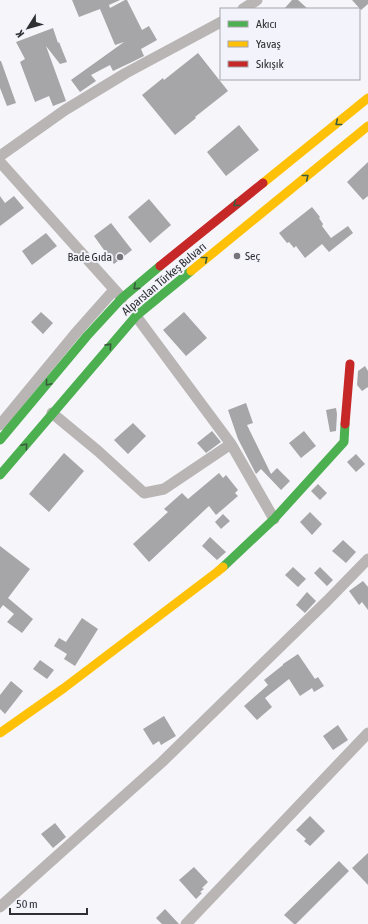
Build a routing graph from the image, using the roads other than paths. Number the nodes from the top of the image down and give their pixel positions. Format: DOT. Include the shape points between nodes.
graph roads {
  1 [pos="257,0"];
  2 [pos="245,8"];
  3 [pos="220,23"];
  4 [pos="368,98"];
  5 [pos="368,126"];
  6 [pos="0,156"];
  7 [pos="0,162"];
  8 [pos="118,294"];
  9 [pos="136,316"];
  10 [pos="350,364"];
  11 [pos="52,413"];
  12 [pos="0,425"];
  13 [pos="0,440"];
  14 [pos="231,444"];
  15 [pos="0,475"];
  16 [pos="274,519"];
  17 [pos="368,559"];
  18 [pos="0,733"];
  19 [pos="368,733"];
  20 [pos="0,907"];
  21 [pos="186,924"];
  1 -- 2 [label="street"];
  3 -- 6 [label="street" via="126,73 65,110"];
  4 -- 8 [label="main road, one-way" via="164,263"];
  9 -- 5 [label="main road, Alparslan Türkeş Bulvarı, one-way"];
  7 -- 8 [label="street"];
  8 -- 12 [label="street" via="75,334"];
  8 -- 13 [label="main road, one-way" via="87,336"];
  11 -- 9 [label="main road, Alparslan Türkeş Bulvarı, one-way"];
  9 -- 14 [label="street"];
  10 -- 16 [label="main road" via="344,442"];
  11 -- 14 [label="street" via="144,493 164,489"];
  15 -- 11 [label="main road, Alparslan Türkeş Bulvarı, one-way"];
  14 -- 16 [label="street"];
  16 -- 18 [label="main road" via="217,572"];
  17 -- 20 [label="street" via="162,762"];
  19 -- 21 [label="street"];
}
